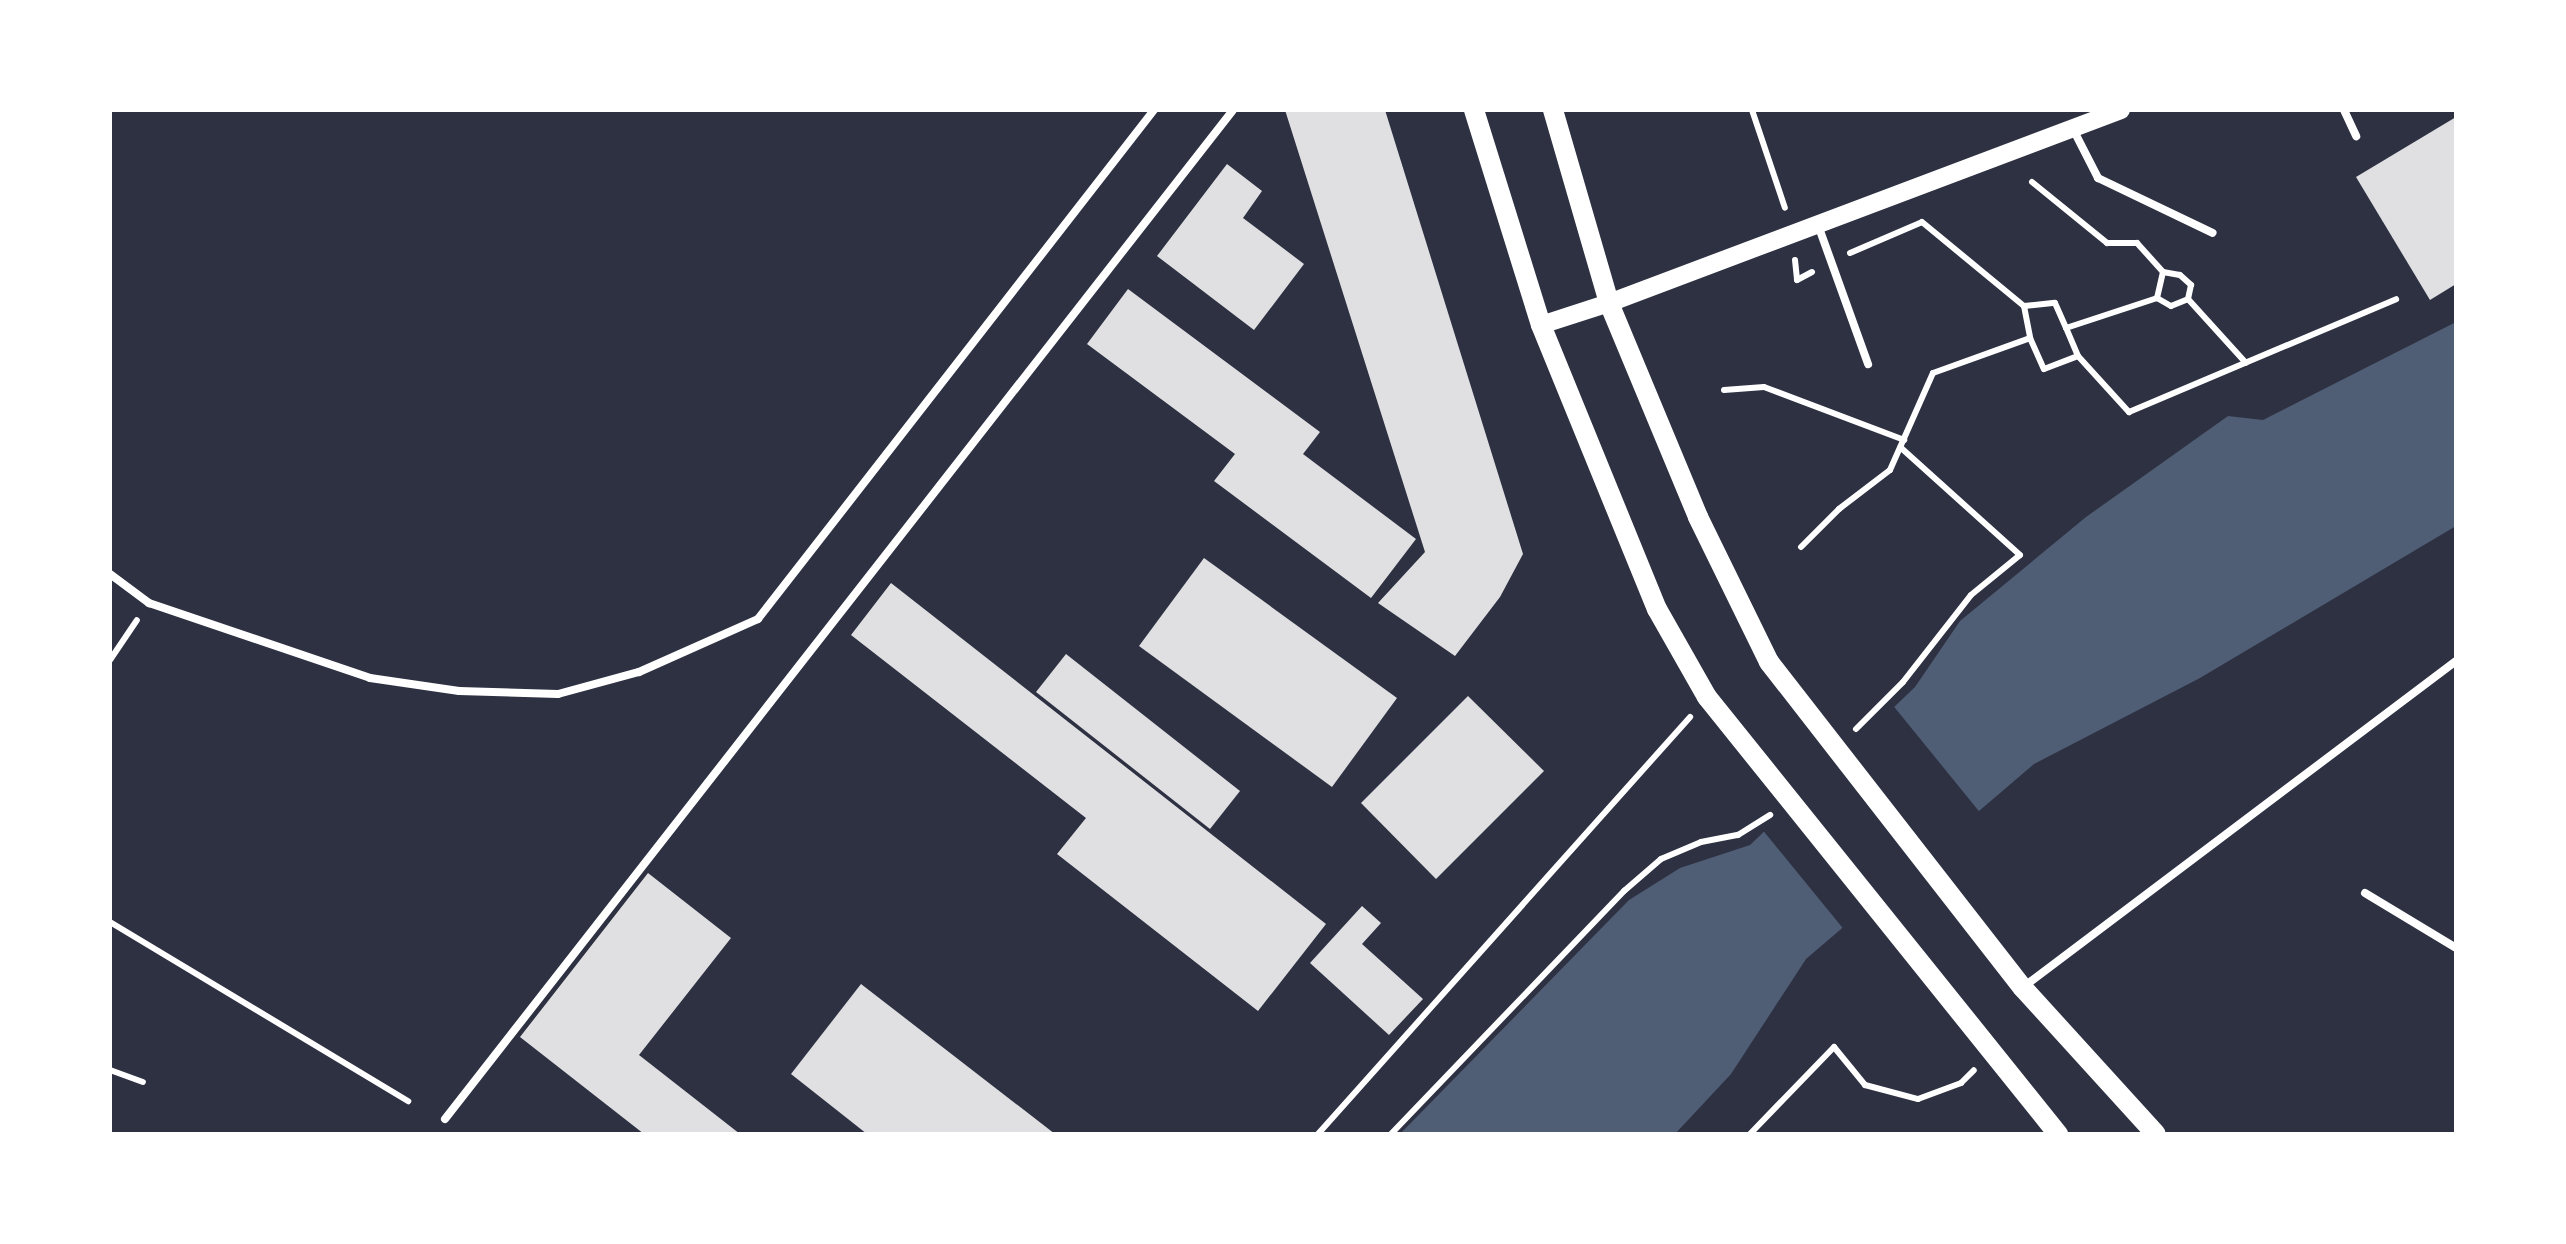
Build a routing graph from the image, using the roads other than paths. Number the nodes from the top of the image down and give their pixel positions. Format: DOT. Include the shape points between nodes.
graph roads {
  1 [pos="1154,110"];
  2 [pos="1233,110"];
  3 [pos="1474,110"];
  4 [pos="1553,110"];
  5 [pos="2121,110"];
  6 [pos="2344,110"];
  7 [pos="2072,128"];
  8 [pos="2356,136"];
  9 [pos="1818,224"];
  10 [pos="2213,233"];
  11 [pos="1609,303"];
  12 [pos="1541,325"];
  13 [pos="1868,364"];
  14 [pos="110,574"];
  15 [pos="2456,660"];
  16 [pos="2365,894"];
  17 [pos="2456,948"];
  18 [pos="2023,988"];
  19 [pos="445,1118"];
  20 [pos="2058,1134"];
  21 [pos="2156,1134"];
  1 -- 14 [label="lane" via="758,620 639,672 558,694 459,691 370,678 149,603"];
  2 -- 19 [label="lane"];
  3 -- 12 [label="main road"];
  4 -- 11 [label="main road"];
  5 -- 7 [label="street"];
  6 -- 8 [label="lane"];
  7 -- 9 [label="street"];
  7 -- 10 [label="lane" via="2098,178"];
  9 -- 11 [label="street"];
  9 -- 13 [label="lane"];
  11 -- 12 [label="street"];
  11 -- 18 [label="main road" via="1698,517 1770,662"];
  12 -- 20 [label="main road" via="1657,609 1708,697"];
  15 -- 18 [label="lane"];
  16 -- 17 [label="lane"];
  18 -- 21 [label="main road"];
}
